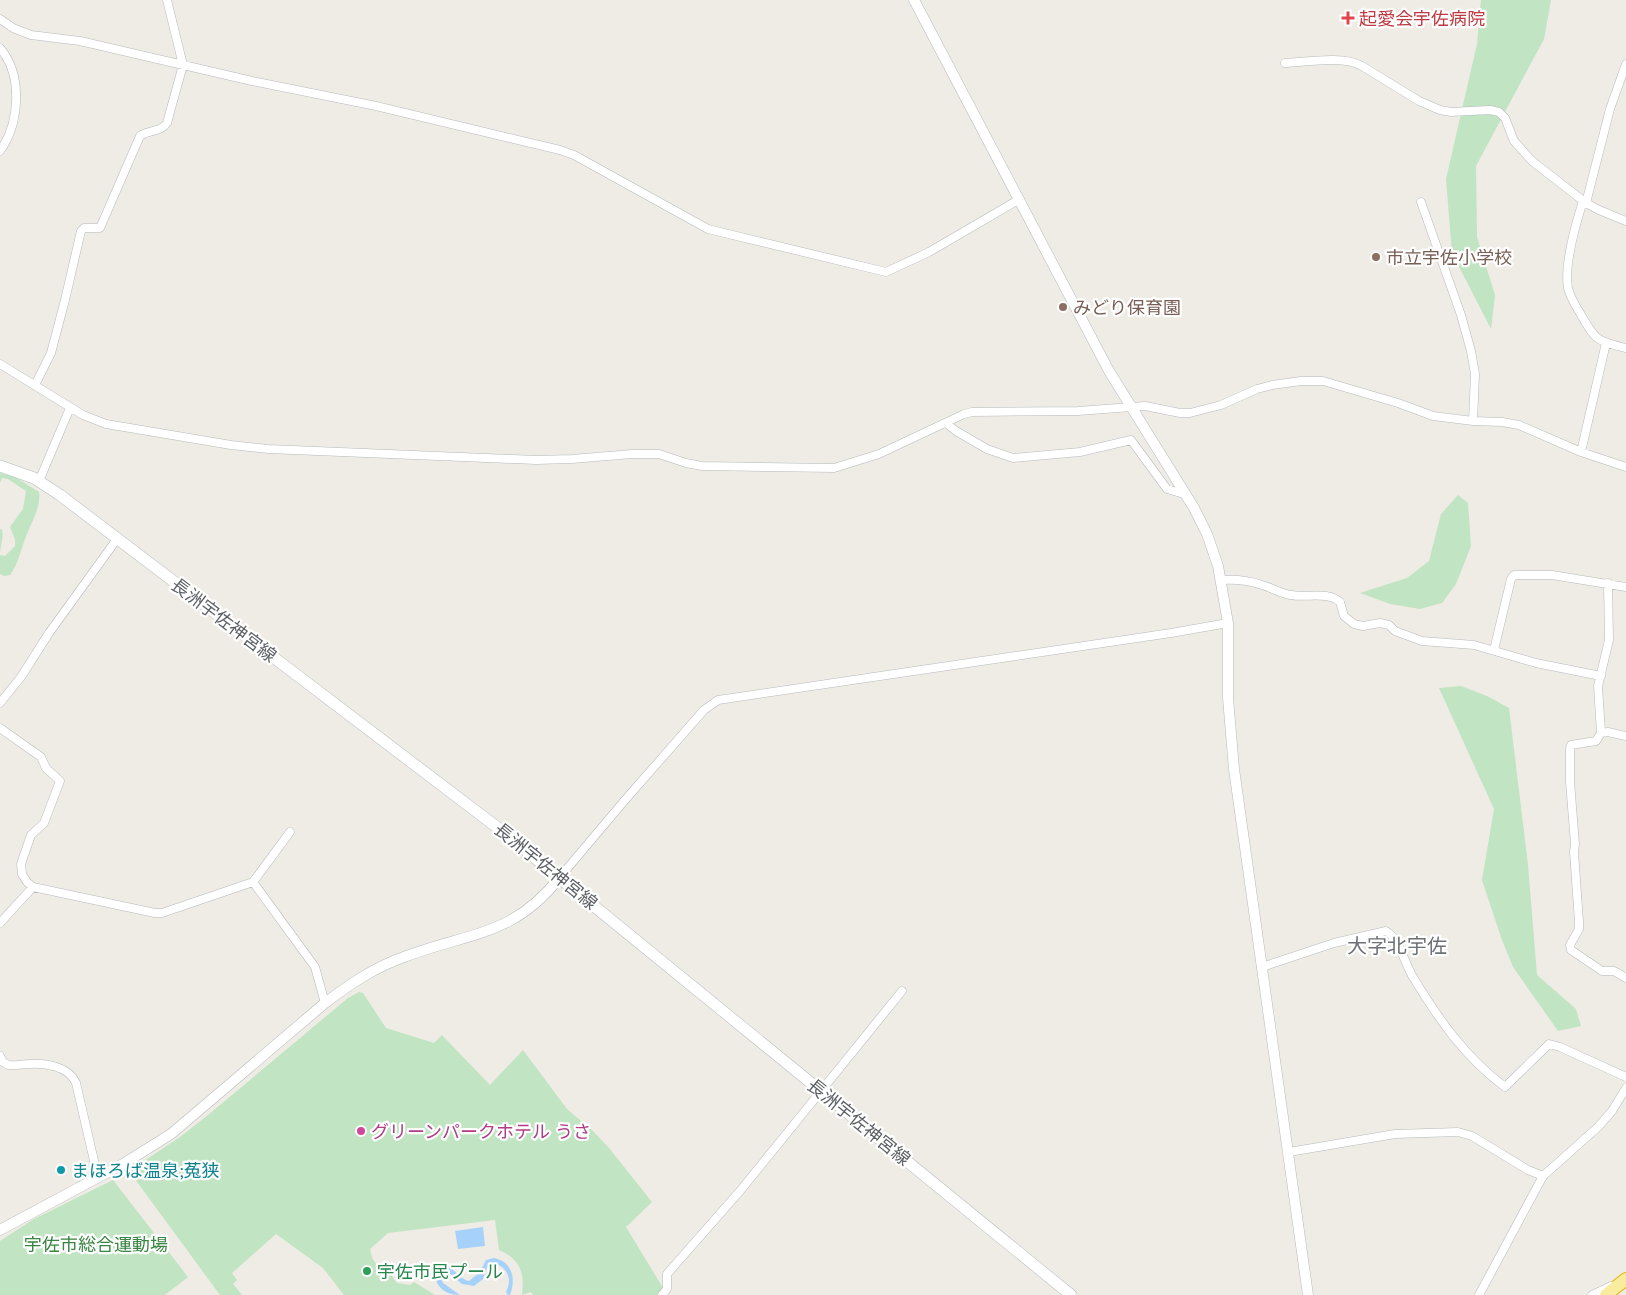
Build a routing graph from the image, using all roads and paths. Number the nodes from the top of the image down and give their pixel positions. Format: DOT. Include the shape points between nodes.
graph roads {
  1 [pos="167,0"];
  2 [pos="914,0"];
  3 [pos="0,19"];
  4 [pos="0,48"];
  5 [pos="1285,63"];
  6 [pos="1626,64"];
  7 [pos="183,65"];
  8 [pos="0,151"];
  9 [pos="1020,199"];
  10 [pos="1421,202"];
  11 [pos="1584,202"];
  12 [pos="1626,220"];
  13 [pos="1606,344"];
  14 [pos="1626,348"];
  15 [pos="0,364"];
  16 [pos="35,385"];
  17 [pos="1130,406"];
  18 [pos="70,408"];
  19 [pos="1473,421"];
  20 [pos="946,423"];
  21 [pos="1581,452"];
  22 [pos="0,466"];
  23 [pos="1626,466"];
  24 [pos="39,481"];
  25 [pos="1184,494"];
  26 [pos="117,539"];
  27 [pos="1220,580"];
  28 [pos="1608,583"];
  29 [pos="1626,587"];
  30 [pos="1228,623"];
  31 [pos="1494,650"];
  32 [pos="1601,676"];
  33 [pos="0,703"];
  34 [pos="0,728"];
  35 [pos="1601,733"];
  36 [pos="1626,736"];
  37 [pos="290,832"];
  38 [pos="560,877"];
  39 [pos="253,882"];
  40 [pos="32,887"];
  41 [pos="0,923"];
  42 [pos="1262,967"];
  43 [pos="1626,978"];
  44 [pos="902,991"];
  45 [pos="325,1003"];
  46 [pos="0,1056"];
  47 [pos="1626,1077"];
  48 [pos="1626,1088"];
  49 [pos="821,1090"];
  50 [pos="1289,1152"];
  51 [pos="1543,1176"];
  52 [pos="98,1178"];
  53 [pos="0,1230"];
  54 [pos="1626,1279"];
  55 [pos="662,1295"];
  56 [pos="1071,1295"];
  57 [pos="1308,1295"];
  58 [pos="1479,1295"];
  59 [pos="1592,1295"];
  60 [pos="1606,1295"];
  1 -- 7 [label="street"];
  2 -- 9 [label="street"];
  3 -- 7 [label="street" via="31,35 80,41"];
  4 -- 8 [label="street" via="12,67 16,109 9,137"];
  5 -- 11 [label="street" via="1353,62 1433,108 1451,112 1499,112 1516,144 1532,161"];
  6 -- 11 [label="street"];
  7 -- 9 [label="street" via="560,150 708,229 886,272 929,252"];
  7 -- 16 [label="street" via="166,126 140,136 100,228 80,231 51,353"];
  9 -- 17 [label="street" via="1092,340"];
  10 -- 19 [label="street" via="1471,351 1475,374"];
  11 -- 12 [label="street"];
  11 -- 13 [label="street" via="1569,258 1568,290 1588,329"];
  13 -- 14 [label="street"];
  13 -- 21 [label="street"];
  15 -- 16 [label="street"];
  16 -- 18 [label="street"];
  17 -- 19 [label="street" via="1190,413 1257,390 1312,380 1341,386 1433,416"];
  17 -- 20 [label="street" via="1078,411 978,411"];
  17 -- 25 [label="street"];
  18 -- 20 [label="street" via="114,426 268,449 536,460 659,454 702,466 812,469 834,468 867,459"];
  18 -- 24 [label="street"];
  19 -- 21 [label="street" via="1519,425"];
  20 -- 25 [label="street" via="987,449 1013,458 1080,452 1131,440 1167,489"];
  21 -- 23 [label="street"];
  22 -- 24 [label="main road, 長洲宇佐神宮線"];
  24 -- 26 [label="main road, 長洲宇佐神宮線"];
  25 -- 27 [label="street" via="1207,534"];
  26 -- 33 [label="street"];
  26 -- 38 [label="main road, 長洲宇佐神宮線"];
  27 -- 30 [label="street"];
  27 -- 31 [label="street" via="1239,579 1290,595 1334,598 1340,602 1344,616 1354,624 1389,625 1395,631 1422,641"];
  28 -- 29 [label="street"];
  28 -- 31 [label="street" via="1552,575 1514,575"];
  28 -- 32 [label="street" via="1609,640"];
  30 -- 38 [label="street" via="718,700 704,710"];
  30 -- 42 [label="street" via="1230,725"];
  31 -- 32 [label="street" via="1536,663"];
  32 -- 35 [label="street" via="1597,692"];
  34 -- 40 [label="street" via="41,757 46,768 60,781 44,823 33,831 21,864 22,874"];
  35 -- 36 [label="street"];
  35 -- 43 [label="street" via="1596,741 1571,745 1570,782 1579,922 1570,945 1571,950 1602,971 1614,971"];
  37 -- 39 [label="street"];
  38 -- 45 [label="street" via="541,900 510,922 405,956 351,984"];
  38 -- 49 [label="main road, 長洲宇佐神宮線"];
  39 -- 40 [label="street" via="155,913"];
  39 -- 45 [label="street" via="315,967"];
  40 -- 41 [label="street"];
  42 -- 47 [label="street" via="1334,943 1386,932 1393,936 1412,975 1449,1032 1477,1065 1505,1087 1549,1044"];
  42 -- 50 [label="street"];
  44 -- 49 [label="street"];
  45 -- 52 [label="street" via="176,1130"];
  46 -- 52 [label="street" via="8,1065 45,1065 67,1070 72,1075"];
  48 -- 51 [label="street" via="1598,1127"];
  49 -- 55 [label="street" via="740,1191 667,1274 667,1288"];
  49 -- 56 [label="main road, 長洲宇佐神宮線"];
  50 -- 51 [label="street" via="1395,1134 1458,1132 1472,1136"];
  50 -- 57 [label="street"];
  51 -- 58 [label="street"];
  52 -- 53 [label="street"];
  54 -- 59 [label="street"];
  54 -- 60 [label="highway"];
}
